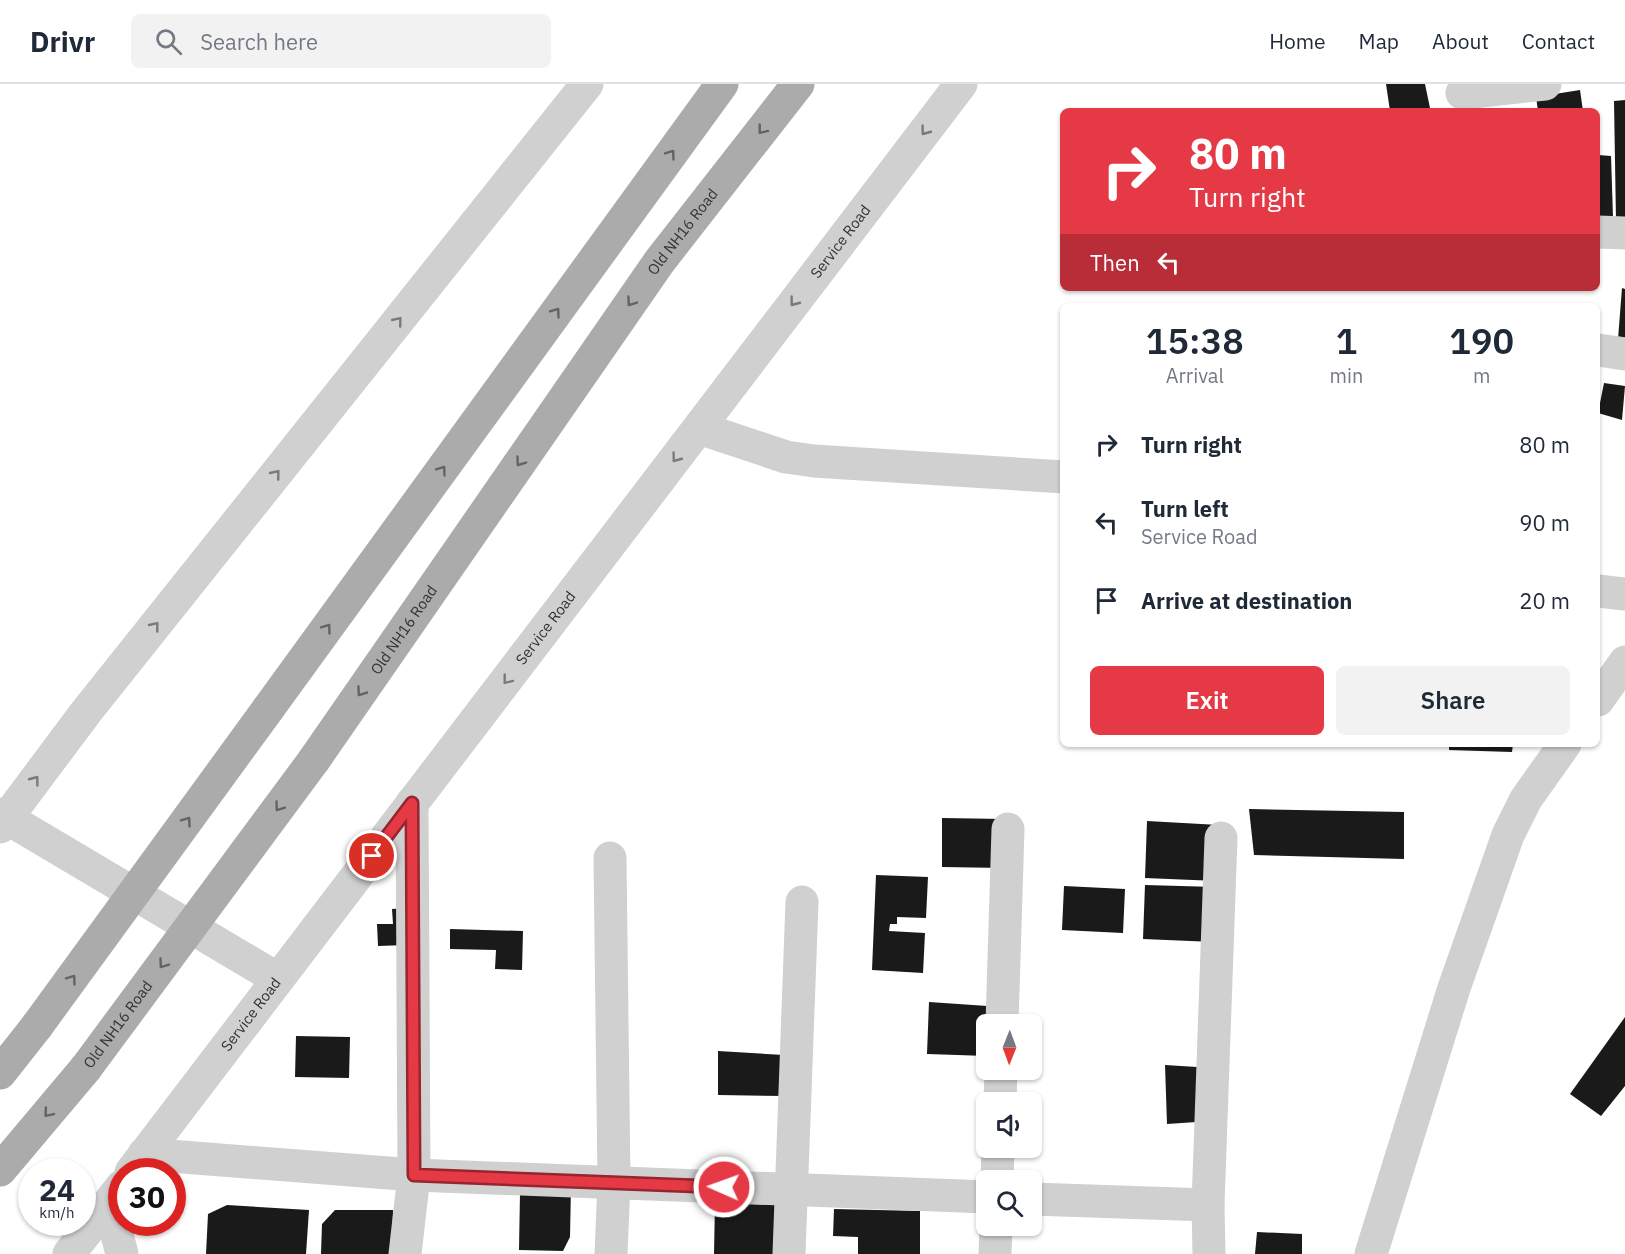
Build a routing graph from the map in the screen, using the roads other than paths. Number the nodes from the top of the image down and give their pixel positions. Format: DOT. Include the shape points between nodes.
graph roads {
  1 [pos="586,84"];
  2 [pos="722,84"];
  3 [pos="798,84"];
  4 [pos="961,84"];
  5 [pos="1545,84"];
  6 [pos="1462,93"];
  7 [pos="1600,232"];
  8 [pos="1625,233"];
  9 [pos="1600,350"];
  10 [pos="1625,354"];
  11 [pos="699,428"];
  12 [pos="1060,477"];
  13 [pos="1600,591"];
  14 [pos="1625,594"];
  15 [pos="1625,662"];
  16 [pos="1600,697"];
  17 [pos="1564,747"];
  18 [pos="412,803"];
  19 [pos="2,820"];
  20 [pos="1008,829"];
  21 [pos="1221,838"];
  22 [pos="610,858"];
  23 [pos="802,902"];
  24 [pos="278,979"];
  25 [pos="1002,1014"];
  26 [pos="0,1073"];
  27 [pos="142,1158"];
  28 [pos="186,1165"];
  29 [pos="0,1170"];
  30 [pos="414,1175"];
  31 [pos="614,1182"];
  32 [pos="791,1190"];
  33 [pos="976,1197"];
  34 [pos="1042,1199"];
  35 [pos="108,1204"];
  36 [pos="1208,1205"];
  37 [pos="120,1236"];
  38 [pos="996,1236"];
  39 [pos="69,1254"];
  40 [pos="122,1254"];
  41 [pos="405,1254"];
  42 [pos="611,1254"];
  43 [pos="789,1254"];
  44 [pos="996,1254"];
  45 [pos="1209,1254"];
  46 [pos="1371,1254"];
  19 -- 1 [label="street, one-way"];
  26 -- 2 [label="main road, one-way, bridge"];
  3 -- 29 [label="main road, Old NH16 Road, one-way, bridge" via="659,262 314,760 86,1068"];
  4 -- 11 [label="street, Service Road, one-way"];
  5 -- 6 [label="street"];
  7 -- 8 [label="street"];
  9 -- 10 [label="street"];
  11 -- 12 [label="street" via="786,457 814,461"];
  11 -- 18 [label="street, Service Road, one-way"];
  13 -- 14 [label="street"];
  15 -- 16 [label="street"];
  17 -- 46 [label="street" via="1526,799 1508,836 1454,988"];
  18 -- 24 [label="street, Service Road"];
  18 -- 30 [label="street"];
  19 -- 24 [label="street"];
  20 -- 25 [label="street"];
  21 -- 36 [label="street"];
  22 -- 31 [label="street"];
  23 -- 32 [label="street"];
  24 -- 27 [label="street, Service Road"];
  28 -- 30 [label="street"];
  30 -- 31 [label="street"];
  30 -- 41 [label="street"];
  31 -- 32 [label="street"];
  31 -- 42 [label="street"];
  32 -- 33 [label="street"];
  32 -- 43 [label="street"];
  34 -- 36 [label="street"];
  35 -- 39 [label="street"];
  36 -- 45 [label="street"];
  37 -- 40 [label="street"];
  38 -- 44 [label="street"];
}
